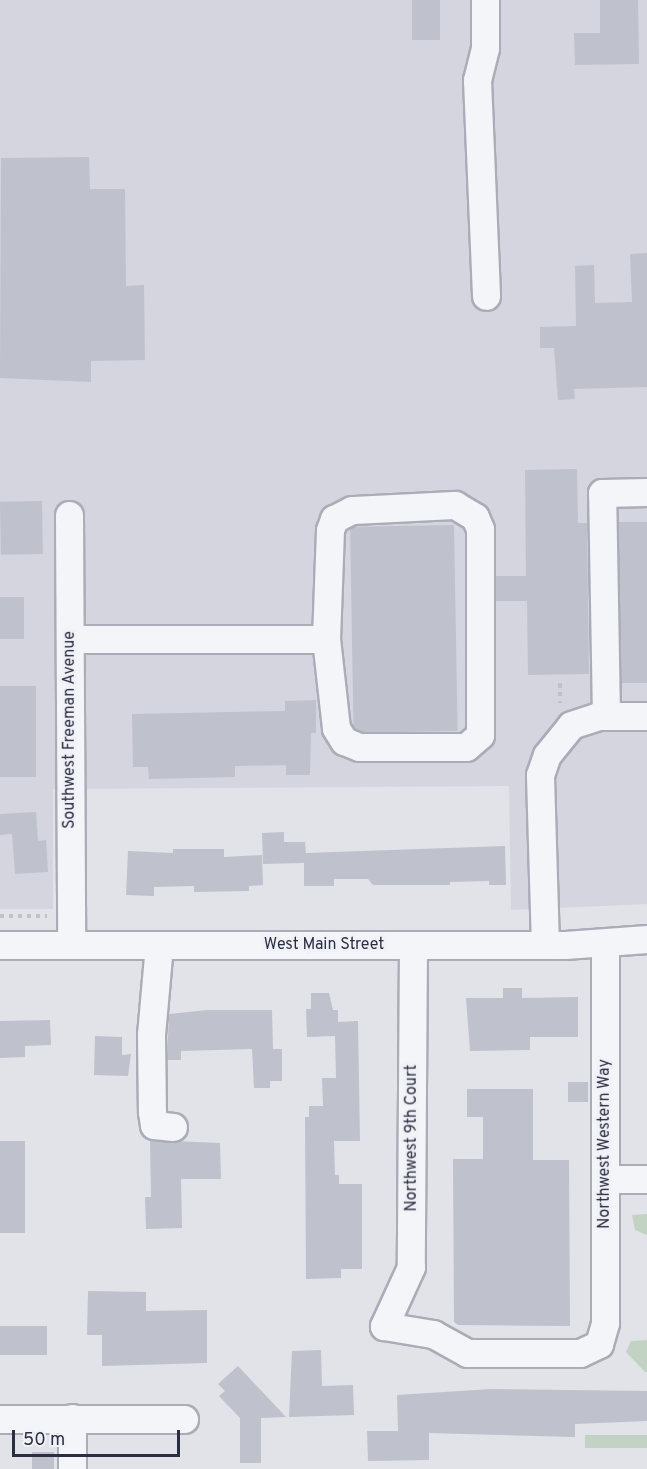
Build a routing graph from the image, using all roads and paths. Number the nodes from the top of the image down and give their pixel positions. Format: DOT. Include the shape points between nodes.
graph roads {
  1 [pos="485,0"];
  2 [pos="486,296"];
  3 [pos="647,492"];
  4 [pos="69,515"];
  5 [pos="70,639"];
  6 [pos="326,639"];
  7 [pos="560,683"];
  8 [pos="560,702"];
  9 [pos="606,716"];
  10 [pos="647,716"];
  11 [pos="0,916"];
  12 [pos="57,916"];
  13 [pos="647,939"];
  14 [pos="605,944"];
  15 [pos="0,945"];
  16 [pos="71,945"];
  17 [pos="159,945"];
  18 [pos="412,945"];
  19 [pos="545,945"];
  20 [pos="173,1127"];
  21 [pos="605,1179"];
  22 [pos="647,1179"];
  23 [pos="599,1344"];
  24 [pos="72,1418"];
  25 [pos="0,1419"];
  26 [pos="184,1419"];
  27 [pos="72,1469"];
  1 -- 2 [label="street" via="485,48 477,80"];
  3 -- 9 [label="street" via="602,493"];
  4 -- 5 [label="street, Southwest Freeman Avenue"];
  5 -- 6 [label="street"];
  5 -- 16 [label="street, Southwest Freeman Avenue"];
  6 -- 6 [label="street" via="336,728 344,741 359,747 466,747 475,743 480,735 480,529 476,517 456,505 342,513 330,530"];
  7 -- 8 [label="path"];
  9 -- 10 [label="street"];
  9 -- 19 [label="street" via="571,725 547,755 540,775"];
  11 -- 12 [label="path"];
  13 -- 14 [label="street, West Main Street"];
  14 -- 19 [label="street, West Main Street"];
  14 -- 21 [label="street, Northwest Western Way"];
  15 -- 16 [label="street, West Main Street"];
  16 -- 17 [label="street, West Main Street"];
  17 -- 18 [label="street, West Main Street"];
  17 -- 20 [label="street" via="151,1034 152,1112 154,1125"];
  18 -- 19 [label="street, West Main Street"];
  18 -- 23 [label="street, Northwest 9th Court" via="411,1267 384,1326 433,1334 467,1353 580,1353"];
  21 -- 22 [label="street"];
  21 -- 23 [label="street, Northwest Western Way" via="606,1323"];
  24 -- 25 [label="street"];
  24 -- 26 [label="street"];
  24 -- 27 [label="street"];
}
